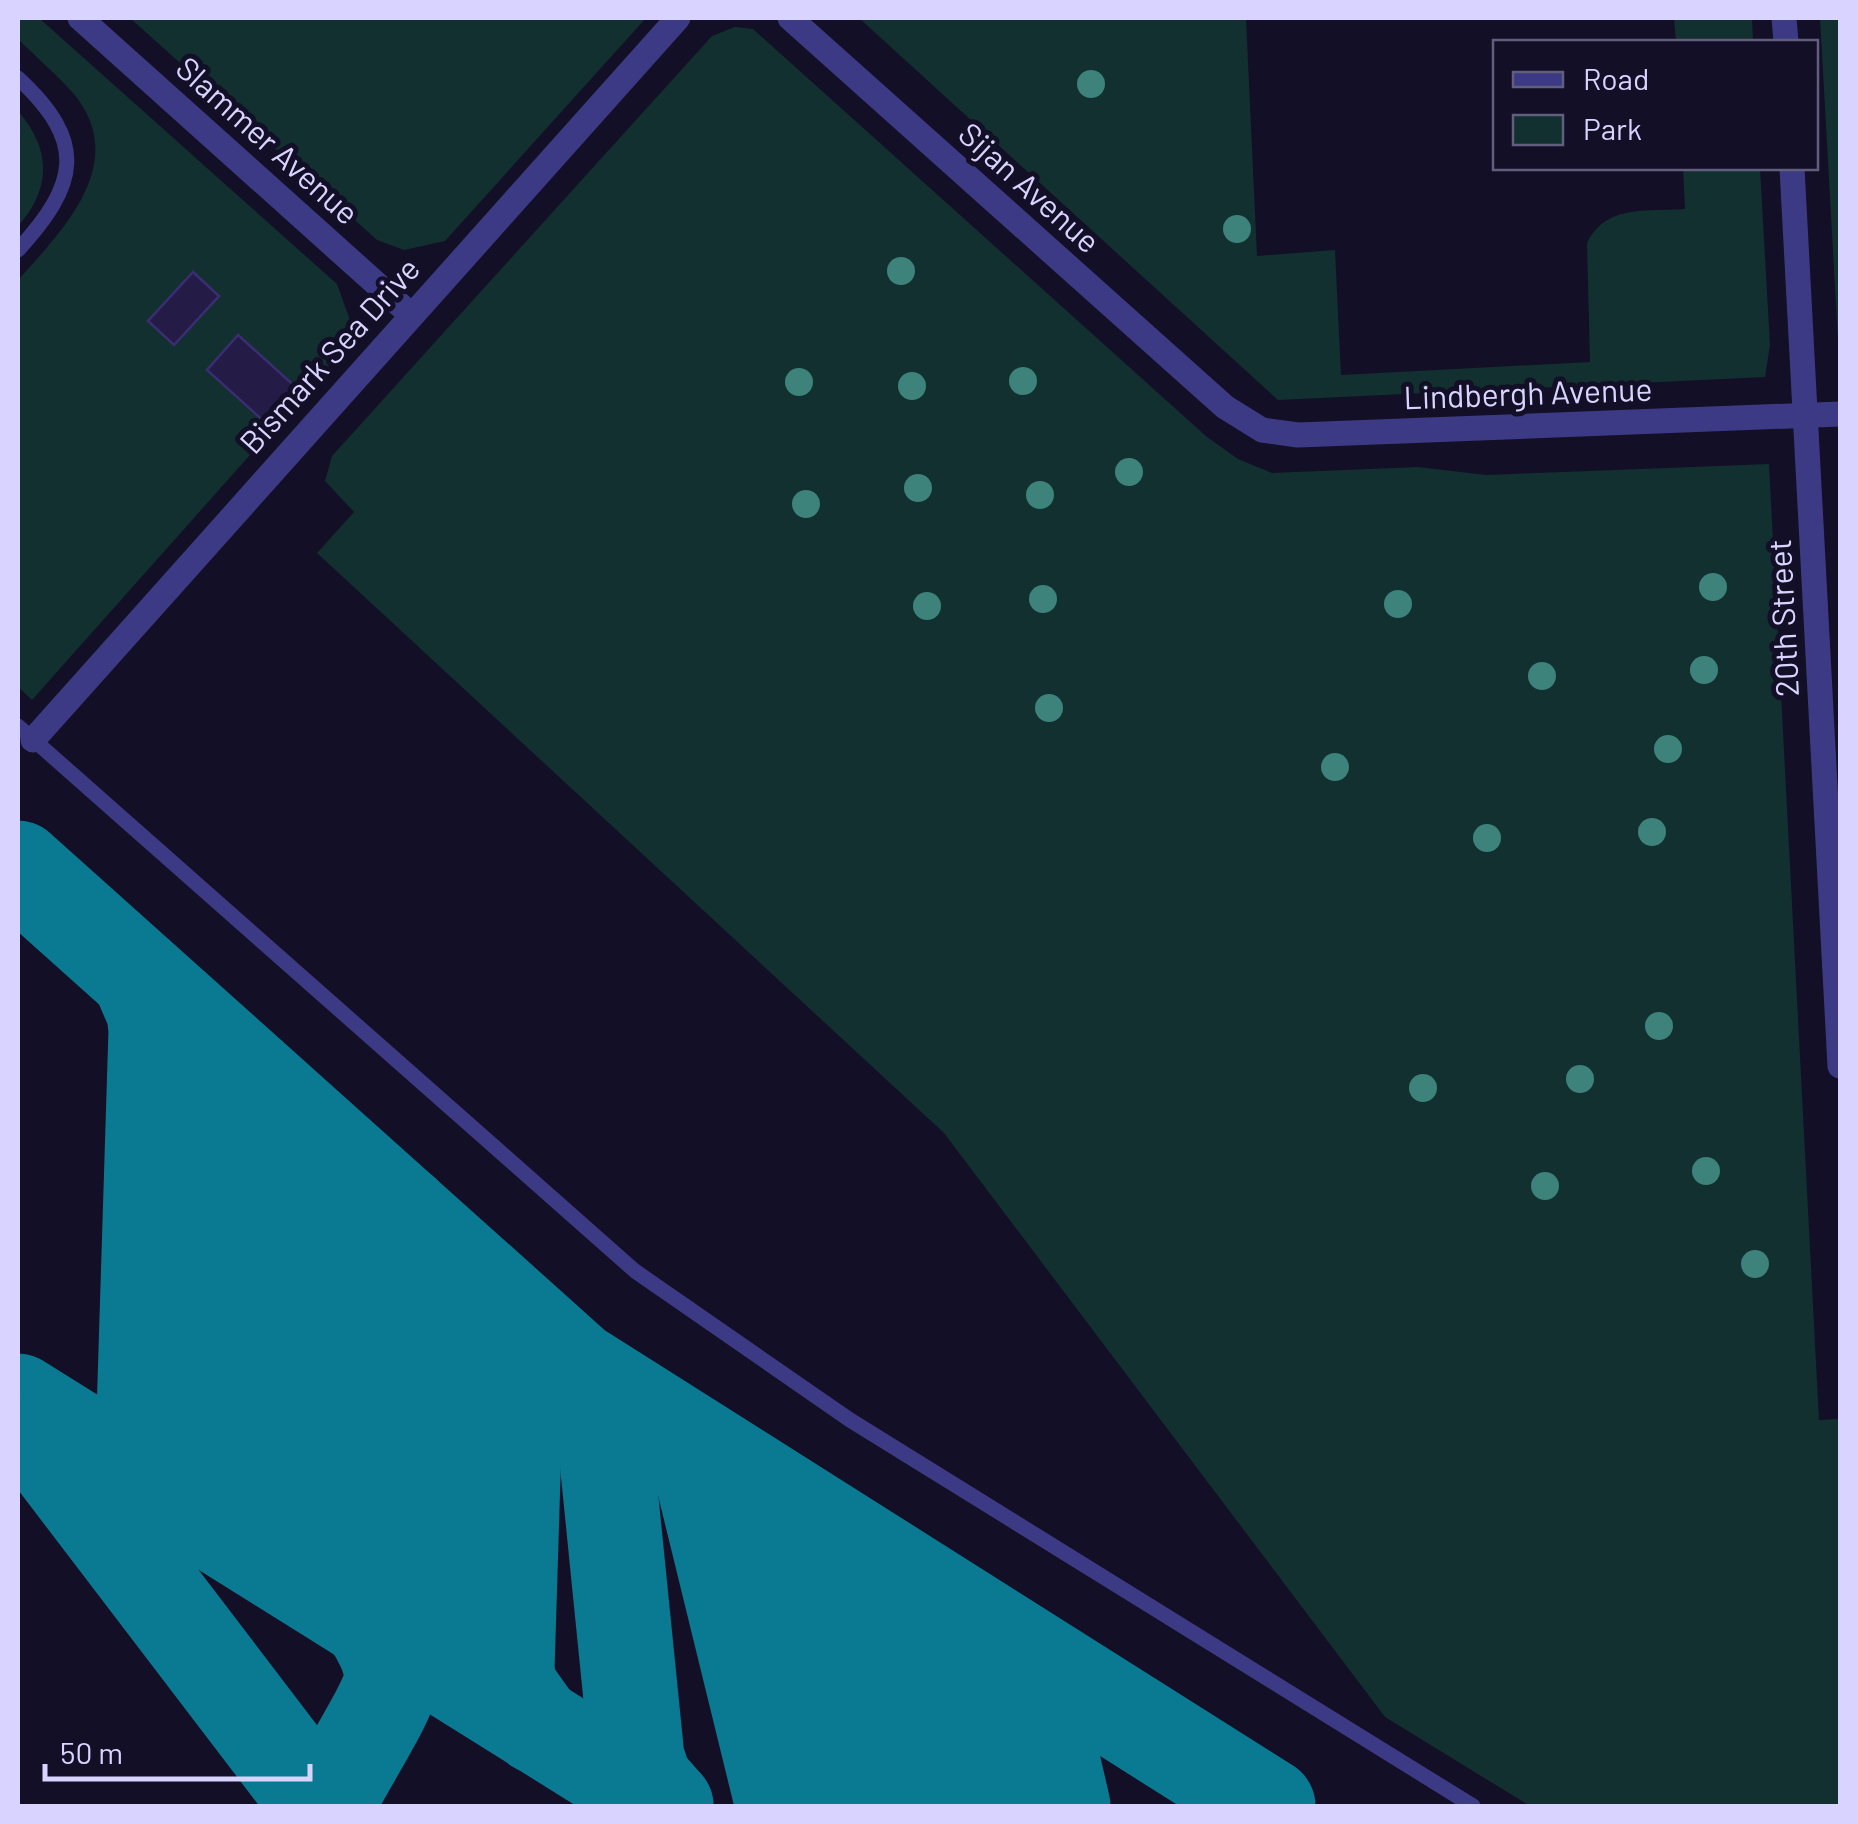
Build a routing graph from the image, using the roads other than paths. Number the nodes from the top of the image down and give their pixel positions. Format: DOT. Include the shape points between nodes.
graph roads {
  1 [pos="80,18"];
  2 [pos="678,18"];
  3 [pos="790,18"];
  4 [pos="18,78"];
  5 [pos="1792,170"];
  6 [pos="18,250"];
  7 [pos="410,314"];
  8 [pos="1225,407"];
  9 [pos="1840,414"];
  10 [pos="1806,416"];
  11 [pos="25,733"];
  12 [pos="1838,958"];
  13 [pos="1840,1066"];
  14 [pos="1473,1806"];
  1 -- 7 [label="street, Slammer Avenue"];
  2 -- 7 [label="street, Bismark Sea Drive"];
  3 -- 8 [label="street, Sijan Avenue"];
  4 -- 6 [label="lane" via="46,105 68,150 64,188"];
  5 -- 10 [label="street, 20th Street"];
  7 -- 11 [label="street, Bismark Sea Drive"];
  8 -- 10 [label="street, Lindbergh Avenue" via="1262,430 1298,435"];
  9 -- 10 [label="street, Lindbergh Avenue"];
  10 -- 12 [label="street, 20th Street"];
  11 -- 14 [label="lane" via="635,1271 850,1420"];
  12 -- 13 [label="street, 20th Street"];
}
